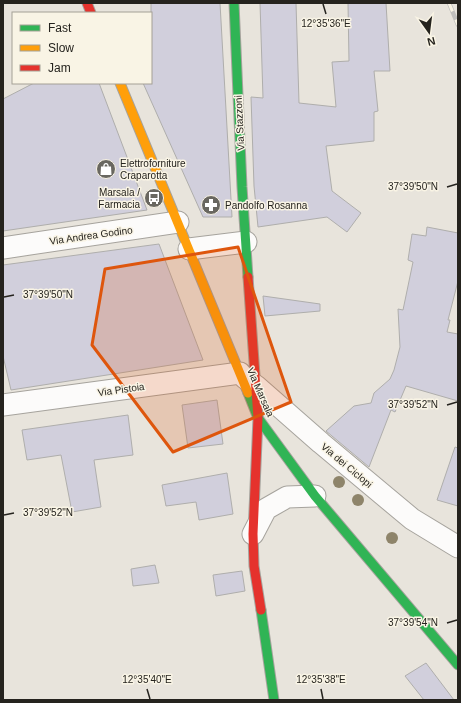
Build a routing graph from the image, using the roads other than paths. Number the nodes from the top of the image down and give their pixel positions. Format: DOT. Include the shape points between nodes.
graph roads {
  1 [pos="234,3"];
  2 [pos="120,84"];
  3 [pos="178,222"];
  4 [pos="246,242"];
  5 [pos="3,248"];
  6 [pos="189,249"];
  7 [pos="246,378"];
  8 [pos="3,405"];
  9 [pos="258,418"];
  10 [pos="315,496"];
  11 [pos="252,534"];
  12 [pos="458,548"];
  13 [pos="458,664"];
  14 [pos="274,700"];
  1 -- 4 [label="street, Via Stazzoni"];
  2 -- 3 [label="street, Via Marsala"];
  3 -- 5 [label="street, Via Andrea Godino"];
  3 -- 6 [label="street, Via Marsala"];
  4 -- 6 [label="street"];
  4 -- 7 [label="street, Via Stazzoni"];
  6 -- 7 [label="street, Via Marsala"];
  7 -- 8 [label="street, Via Pistoia"];
  7 -- 9 [label="street, Via Marsala"];
  7 -- 9 [label="street, Via Stazzoni"];
  7 -- 12 [label="street, Via dei Ciclopi" via="412,519"];
  9 -- 10 [label="street, Via Marsala"];
  9 -- 11 [label="street, Via Stazzoni"];
  10 -- 11 [label="street" via="287,497 266,509"];
  10 -- 13 [label="street, Via Marsala"];
  11 -- 14 [label="street, Via Stazzoni" via="254,566"];
}
